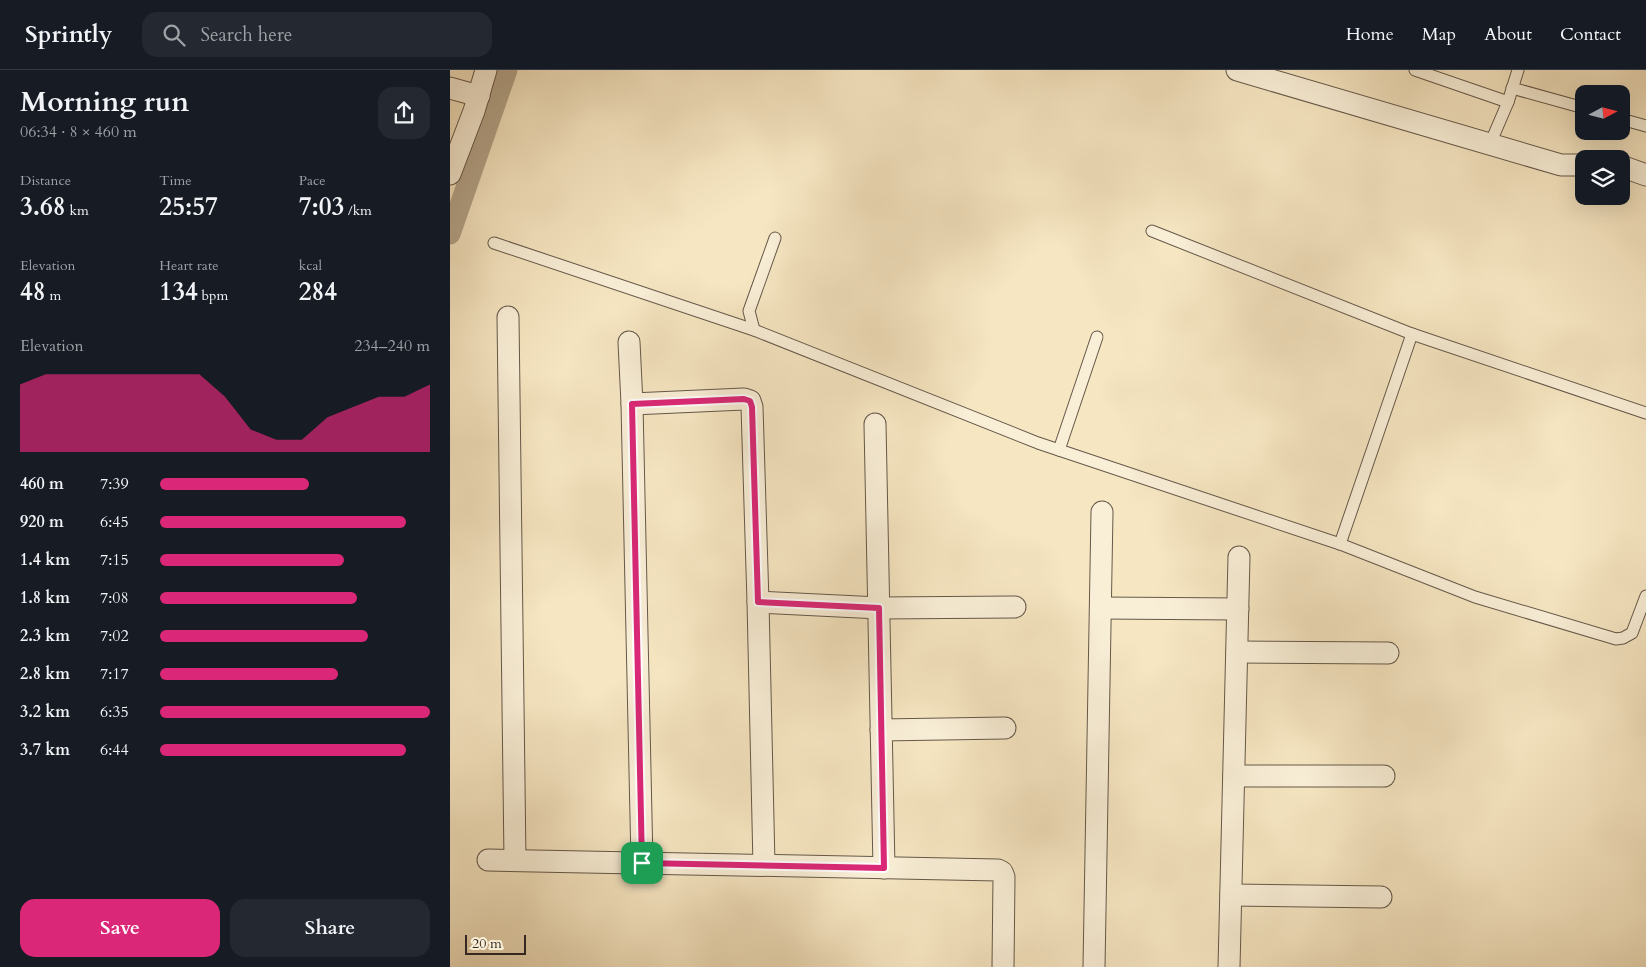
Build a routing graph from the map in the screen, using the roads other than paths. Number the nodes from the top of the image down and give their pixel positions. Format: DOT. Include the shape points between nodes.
graph roads {
  1 [pos="486,70"];
  2 [pos="1237,70"];
  3 [pos="1415,70"];
  4 [pos="1518,70"];
  5 [pos="450,88"];
  6 [pos="1512,88"];
  7 [pos="479,96"];
  8 [pos="1508,102"];
  9 [pos="1575,106"];
  10 [pos="1630,122"];
  11 [pos="1646,126"];
  12 [pos="1490,144"];
  13 [pos="1575,165"];
  14 [pos="1630,169"];
  15 [pos="450,174"];
  16 [pos="1646,175"];
  17 [pos="1152,230"];
  18 [pos="775,238"];
  19 [pos="494,243"];
  20 [pos="508,317"];
  21 [pos="754,330"];
  22 [pos="1412,334"];
  23 [pos="1097,337"];
  24 [pos="629,342"];
  25 [pos="632,404"];
  26 [pos="1646,413"];
  27 [pos="875,424"];
  28 [pos="1059,450"];
  29 [pos="1102,512"];
  30 [pos="1340,544"];
  31 [pos="1239,557"];
  32 [pos="1646,596"];
  33 [pos="758,602"];
  34 [pos="1015,607"];
  35 [pos="879,608"];
  36 [pos="1100,608"];
  37 [pos="1238,609"];
  38 [pos="1236,652"];
  39 [pos="1388,653"];
  40 [pos="1005,728"];
  41 [pos="881,730"];
  42 [pos="1234,776"];
  43 [pos="1384,776"];
  44 [pos="488,860"];
  45 [pos="515,860"];
  46 [pos="642,863"];
  47 [pos="764,865"];
  48 [pos="884,868"];
  49 [pos="1231,895"];
  50 [pos="1380,897"];
  51 [pos="1003,967"];
  52 [pos="1094,967"];
  53 [pos="1229,967"];
  1 -- 7 [label="street"];
  2 -- 12 [label="street"];
  3 -- 8 [label="lane"];
  4 -- 6 [label="lane"];
  5 -- 7 [label="street"];
  6 -- 8 [label="lane"];
  6 -- 9 [label="lane"];
  7 -- 15 [label="street"];
  8 -- 12 [label="lane"];
  10 -- 11 [label="lane"];
  12 -- 13 [label="street" via="1561,165"];
  14 -- 16 [label="street"];
  17 -- 22 [label="lane"];
  18 -- 21 [label="lane" via="749,311"];
  19 -- 21 [label="lane"];
  20 -- 45 [label="street"];
  21 -- 28 [label="lane"];
  22 -- 26 [label="lane"];
  22 -- 30 [label="lane"];
  23 -- 28 [label="lane"];
  24 -- 25 [label="street"];
  25 -- 33 [label="street" via="750,401"];
  25 -- 46 [label="street"];
  27 -- 35 [label="street"];
  28 -- 30 [label="lane"];
  29 -- 36 [label="street"];
  30 -- 32 [label="lane" via="1475,596 1616,639 1632,633"];
  31 -- 37 [label="street"];
  33 -- 35 [label="street"];
  33 -- 47 [label="street"];
  34 -- 35 [label="street"];
  35 -- 41 [label="street"];
  36 -- 37 [label="street"];
  36 -- 52 [label="street"];
  37 -- 38 [label="street"];
  38 -- 39 [label="street"];
  38 -- 42 [label="street"];
  40 -- 41 [label="street"];
  41 -- 48 [label="street"];
  42 -- 43 [label="street"];
  42 -- 49 [label="street"];
  44 -- 45 [label="street"];
  45 -- 46 [label="street"];
  46 -- 47 [label="street"];
  47 -- 48 [label="street"];
  48 -- 51 [label="street" via="1002,872"];
  49 -- 50 [label="street"];
  49 -- 53 [label="street"];
}
